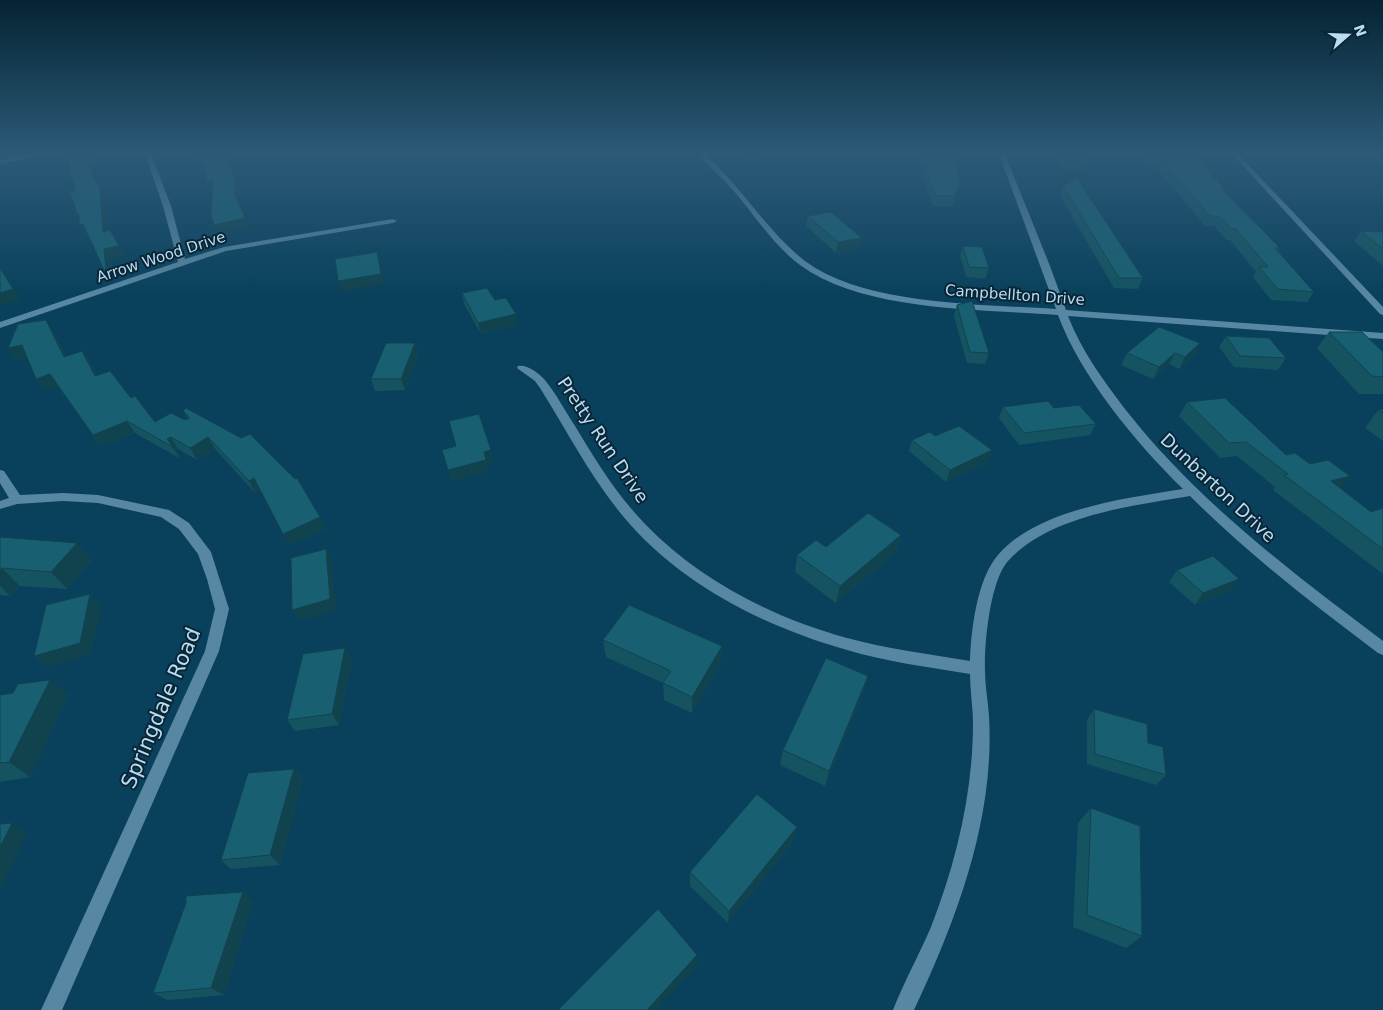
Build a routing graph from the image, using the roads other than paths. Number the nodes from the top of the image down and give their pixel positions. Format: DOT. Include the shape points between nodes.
graph roads {
  1 [pos="164,201"];
  2 [pos="747,201"];
  3 [pos="1020,201"];
  4 [pos="1278,201"];
  5 [pos="393,220"];
  6 [pos="182,262"];
  7 [pos="1383,312"];
  8 [pos="1062,313"];
  9 [pos="0,325"];
  10 [pos="1383,336"];
  11 [pos="522,368"];
  12 [pos="0,474"];
  13 [pos="1191,492"];
  14 [pos="16,500"];
  15 [pos="0,505"];
  16 [pos="1383,649"];
  17 [pos="977,669"];
  18 [pos="50,1010"];
  19 [pos="903,1010"];
  1 -- 6 [label="street"];
  2 -- 8 [label="street, Campbellton Drive" via="792,254 830,278 867,292 909,300"];
  3 -- 8 [label="street, Dunbarton Drive"];
  4 -- 7 [label="street"];
  5 -- 6 [label="street, Arrow Wood Drive" via="245,244"];
  6 -- 9 [label="street, Arrow Wood Drive"];
  8 -- 10 [label="street, Campbellton Drive"];
  8 -- 13 [label="street, Dunbarton Drive" via="1074,342 1103,389 1141,439"];
  11 -- 17 [label="street, Pretty Run Drive" via="545,387 601,476 626,509 667,552 696,575 754,608 834,639 878,652"];
  12 -- 14 [label="street"];
  13 -- 16 [label="street, Dunbarton Drive" via="1269,560"];
  13 -- 17 [label="street" via="1130,502 1047,526 1015,546 992,575 986,593"];
  14 -- 15 [label="street, Springdale Road"];
  14 -- 18 [label="street, Springdale Road" via="98,499 165,512 184,526 204,552 222,609 212,651"];
  17 -- 19 [label="street" via="982,732 976,794 965,849 948,908"];
}
